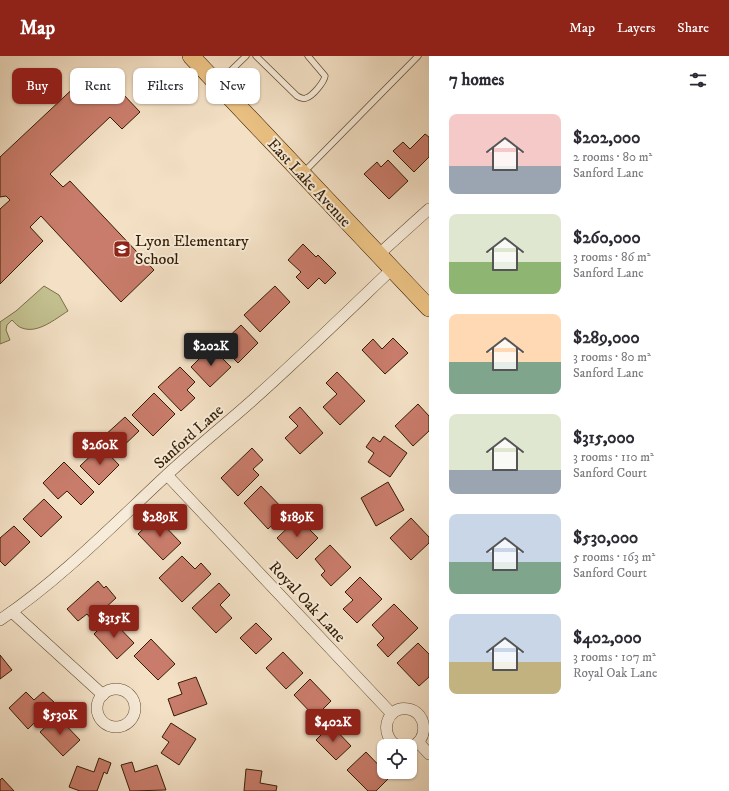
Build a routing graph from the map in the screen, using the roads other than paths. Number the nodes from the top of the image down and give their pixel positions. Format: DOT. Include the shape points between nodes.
graph roads {
  1 [pos="191,56"];
  2 [pos="246,56"];
  3 [pos="256,56"];
  4 [pos="308,56"];
  5 [pos="418,56"];
  6 [pos="234,68"];
  7 [pos="206,72"];
  8 [pos="236,104"];
  9 [pos="302,174"];
  10 [pos="429,209"];
  11 [pos="378,255"];
  12 [pos="392,269"];
  13 [pos="429,308"];
  14 [pos="167,475"];
  15 [pos="12,612"];
  16 [pos="0,620"];
  17 [pos="102,695"];
  18 [pos="392,714"];
  19 [pos="390,739"];
  20 [pos="417,741"];
  21 [pos="417,746"];
  22 [pos="429,754"];
  1 -- 7 [label="main road, East Lake Avenue"];
  2 -- 6 [label="lane"];
  3 -- 4 [label="lane" via="297,96 308,98 324,81 325,76"];
  5 -- 9 [label="lane"];
  8 -- 9 [label="main road, East Lake Avenue"];
  9 -- 11 [label="main road, East Lake Avenue"];
  10 -- 11 [label="street"];
  11 -- 12 [label="main road, East Lake Avenue"];
  12 -- 13 [label="main road, East Lake Avenue"];
  12 -- 14 [label="street, Sanford Lane" via="255,398"];
  14 -- 15 [label="street, Sanford Lane" via="87,550"];
  14 -- 18 [label="street, Royal Oak Lane"];
  15 -- 16 [label="street, Sanford Lane"];
  15 -- 17 [label="street"];
  18 -- 19 [label="street" via="386,728"];
  18 -- 20 [label="street" via="403,708 416,711 425,728 424,735"];
  21 -- 22 [label="street"];
}
